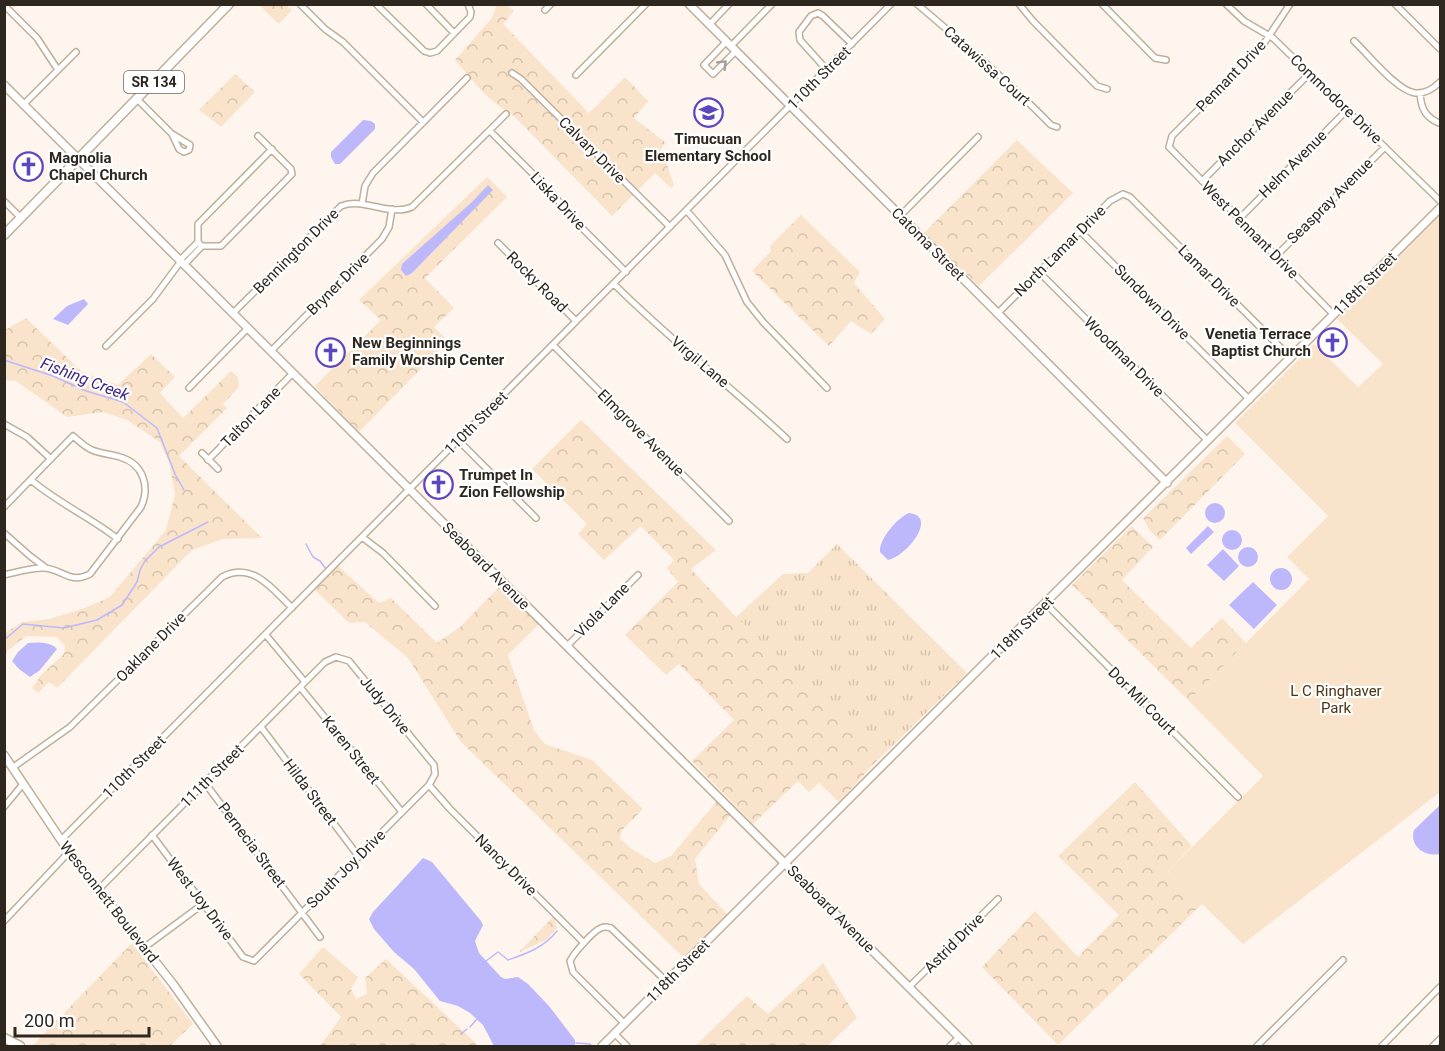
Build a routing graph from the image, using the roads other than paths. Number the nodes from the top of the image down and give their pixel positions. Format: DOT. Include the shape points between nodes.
graph roads {
  1 [pos="4,4"];
  2 [pos="229,4"];
  3 [pos="300,4"];
  4 [pos="376,4"];
  5 [pos="426,4"];
  6 [pos="468,4"];
  7 [pos="550,4"];
  8 [pos="646,4"];
  9 [pos="689,4"];
  10 [pos="729,4"];
  11 [pos="772,4"];
  12 [pos="891,4"];
  13 [pos="917,4"];
  14 [pos="1019,4"];
  15 [pos="1102,4"];
  16 [pos="1226,4"];
  17 [pos="1290,4"];
  18 [pos="1395,4"];
  19 [pos="545,10"];
  20 [pos="710,25"];
  21 [pos="454,33"];
  22 [pos="1270,36"];
  23 [pos="1354,41"];
  24 [pos="852,44"];
  25 [pos="731,46"];
  26 [pos="1440,49"];
  27 [pos="76,52"];
  28 [pos="1166,60"];
  29 [pos="58,70"];
  30 [pos="827,70"];
  31 [pos="512,73"];
  32 [pos="1309,74"];
  33 [pos="576,75"];
  34 [pos="468,78"];
  35 [pos="1440,82"];
  36 [pos="4,85"];
  37 [pos="1107,89"];
  38 [pos="1420,93"];
  39 [pos="137,99"];
  40 [pos="24,104"];
  41 [pos="790,106"];
  42 [pos="1347,110"];
  43 [pos="506,114"];
  44 [pos="423,122"];
  45 [pos="1439,123"];
  46 [pos="1057,127"];
  47 [pos="490,131"];
  48 [pos="172,134"];
  49 [pos="258,136"];
  50 [pos="978,137"];
  51 [pos="1169,145"];
  52 [pos="1385,147"];
  53 [pos="272,149"];
  54 [pos="78,159"];
  55 [pos="1202,181"];
  56 [pos="1126,195"];
  57 [pos="4,201"];
  58 [pos="1440,201"];
  59 [pos="362,204"];
  60 [pos="1440,208"];
  61 [pos="392,209"];
  62 [pos="687,211"];
  63 [pos="900,216"];
  64 [pos="21,218"];
  65 [pos="1239,219"];
  66 [pos="670,227"];
  67 [pos="1080,231"];
  68 [pos="4,235"];
  69 [pos="498,243"];
  70 [pos="200,244"];
  71 [pos="1276,256"];
  72 [pos="182,262"];
  73 [pos="626,272"];
  74 [pos="1039,272"];
  75 [pos="614,284"];
  76 [pos="233,313"];
  77 [pos="997,314"];
  78 [pos="1334,315"];
  79 [pos="576,321"];
  80 [pos="248,328"];
  81 [pos="553,345"];
  82 [pos="106,346"];
  83 [pos="271,351"];
  84 [pos="1291,358"];
  85 [pos="293,373"];
  86 [pos="189,388"];
  87 [pos="827,388"];
  88 [pos="1250,400"];
  89 [pos="4,424"];
  90 [pos="787,439"];
  91 [pos="459,441"];
  92 [pos="1208,441"];
  93 [pos="202,453"];
  94 [pos="51,459"];
  95 [pos="208,460"];
  96 [pos="218,469"];
  97 [pos="31,480"];
  98 [pos="1167,483"];
  99 [pos="410,489"];
  100 [pos="4,507"];
  101 [pos="536,518"];
  102 [pos="729,521"];
  103 [pos="4,533"];
  104 [pos="362,537"];
  105 [pos="118,539"];
  106 [pos="30,556"];
  107 [pos="46,567"];
  108 [pos="27,570"];
  109 [pos="4,575"];
  110 [pos="638,575"];
  111 [pos="1046,604"];
  112 [pos="435,606"];
  113 [pos="292,608"];
  114 [pos="266,635"];
  115 [pos="567,646"];
  116 [pos="325,662"];
  117 [pos="302,685"];
  118 [pos="261,727"];
  119 [pos="4,755"];
  120 [pos="12,768"];
  121 [pos="435,770"];
  122 [pos="205,783"];
  123 [pos="23,784"];
  124 [pos="429,785"];
  125 [pos="1238,797"];
  126 [pos="4,807"];
  127 [pos="402,812"];
  128 [pos="152,835"];
  129 [pos="61,840"];
  130 [pos="69,852"];
  131 [pos="358,856"];
  132 [pos="786,864"];
  133 [pos="99,889"];
  134 [pos="998,899"];
  135 [pos="203,904"];
  136 [pos="303,913"];
  137 [pos="4,921"];
  138 [pos="320,938"];
  139 [pos="584,943"];
  140 [pos="145,947"];
  141 [pos="1343,960"];
  142 [pos="249,961"];
  143 [pos="667,982"];
  144 [pos="909,987"];
  145 [pos="1440,987"];
  146 [pos="625,1024"];
  147 [pos="615,1034"];
  148 [pos="959,1037"];
  149 [pos="4,1038"];
  150 [pos="1440,1039"];
  151 [pos="20,1047"];
  152 [pos="217,1047"];
  153 [pos="603,1047"];
  154 [pos="627,1047"];
  155 [pos="950,1047"];
  156 [pos="968,1047"];
  157 [pos="1257,1047"];
  158 [pos="1382,1047"];
  159 [pos="1433,1047"];
  1 -- 29 [label="street" via="34,33"];
  2 -- 39 [label="main road, SR 134"];
  3 -- 44 [label="street"];
  4 -- 21 [label="street" via="426,52 436,51"];
  5 -- 21 [label="street"];
  6 -- 21 [label="street" via="470,17"];
  7 -- 19 [label="street"];
  8 -- 33 [label="street"];
  9 -- 20 [label="street, Catoma Street"];
  10 -- 20 [label="street"];
  11 -- 25 [label="street"];
  12 -- 24 [label="street, 110th Street"];
  13 -- 46 [label="street, Catawissa Court"];
  14 -- 37 [label="street" via="1097,86"];
  15 -- 28 [label="street" via="1155,58"];
  16 -- 22 [label="street, Commodore Drive" via="1244,21"];
  17 -- 22 [label="street, Pennant Drive"];
  18 -- 26 [label="street"];
  20 -- 25 [label="street, Catoma Street"];
  22 -- 32 [label="street, Commodore Drive"];
  22 -- 51 [label="street, Pennant Drive" via="1172,136"];
  23 -- 38 [label="street" via="1399,85"];
  24 -- 30 [label="street, 110th Street"];
  24 -- 30 [label="street" via="824,16 811,16 799,32 800,40"];
  25 -- 25 [label="street, one-way" via="704,65 713,74"];
  25 -- 41 [label="street, Catoma Street"];
  27 -- 29 [label="street"];
  29 -- 40 [label="street"];
  30 -- 41 [label="street, 110th Street"];
  31 -- 66 [label="street, Calvary Drive"];
  32 -- 42 [label="street, Commodore Drive"];
  32 -- 55 [label="street, Anchor Avenue"];
  34 -- 44 [label="street"];
  35 -- 38 [label="street"];
  36 -- 40 [label="street, Seaboard Avenue"];
  38 -- 45 [label="street" via="1426,114"];
  39 -- 48 [label="street"];
  39 -- 54 [label="main road, SR 134"];
  40 -- 54 [label="street, Seaboard Avenue"];
  41 -- 62 [label="street, 110th Street"];
  41 -- 63 [label="street, Catoma Street"];
  42 -- 52 [label="street, Commodore Drive"];
  42 -- 65 [label="street, Helm Avenue"];
  43 -- 47 [label="street, Bennington Drive"];
  44 -- 59 [label="street" via="372,173"];
  47 -- 61 [label="street, Bennington Drive" via="419,202 406,210"];
  47 -- 73 [label="street, Liska Drive"];
  49 -- 53 [label="street"];
  50 -- 63 [label="street"];
  51 -- 55 [label="street, West Pennant Drive"];
  52 -- 58 [label="street, Commodore Drive"];
  52 -- 71 [label="street, Seaspray Avenue"];
  53 -- 70 [label="street" via="198,224"];
  53 -- 70 [label="street" via="292,174 221,246"];
  54 -- 64 [label="main road, SR 134"];
  54 -- 72 [label="street, Seaboard Avenue"];
  55 -- 65 [label="street, West Pennant Drive"];
  56 -- 67 [label="street, North Lamar Drive" via="1116,196"];
  56 -- 84 [label="street, Lamar Drive"];
  57 -- 64 [label="street"];
  59 -- 61 [label="street, Bennington Drive"];
  59 -- 76 [label="street, Bennington Drive" via="337,209"];
  60 -- 78 [label="street, 118th Street"];
  61 -- 83 [label="street, Bryner Drive" via="382,239"];
  62 -- 66 [label="street, 110th Street"];
  62 -- 87 [label="street" via="725,255 747,302"];
  63 -- 77 [label="street, Catoma Street"];
  64 -- 68 [label="main road, SR 134"];
  65 -- 71 [label="street, West Pennant Drive"];
  66 -- 73 [label="street, 110th Street"];
  67 -- 74 [label="street, North Lamar Drive"];
  67 -- 88 [label="street, Sundown Drive"];
  69 -- 79 [label="street, Rocky Road"];
  70 -- 72 [label="street"];
  71 -- 78 [label="street, West Pennant Drive"];
  72 -- 76 [label="street, Seaboard Avenue"];
  72 -- 82 [label="street" via="153,299"];
  73 -- 75 [label="street, 110th Street"];
  74 -- 77 [label="street, North Lamar Drive"];
  74 -- 92 [label="street, Woodman Drive"];
  75 -- 79 [label="street, 110th Street"];
  75 -- 90 [label="street, Virgil Lane" via="654,324"];
  76 -- 80 [label="street, Seaboard Avenue"];
  77 -- 98 [label="street, Catoma Street"];
  78 -- 84 [label="street, 118th Street"];
  79 -- 81 [label="street, 110th Street"];
  80 -- 83 [label="street, Seaboard Avenue"];
  80 -- 86 [label="street"];
  81 -- 91 [label="street, 110th Street"];
  81 -- 102 [label="street, Elmgrove Avenue"];
  83 -- 85 [label="street, Seaboard Avenue"];
  84 -- 88 [label="street, 118th Street"];
  85 -- 95 [label="street, Talton Lane"];
  85 -- 99 [label="street, Seaboard Avenue"];
  88 -- 92 [label="street, 118th Street"];
  89 -- 94 [label="street" via="27,437"];
  91 -- 99 [label="street, 110th Street"];
  91 -- 101 [label="street"];
  92 -- 98 [label="street, 118th Street"];
  93 -- 95 [label="street"];
  94 -- 97 [label="street"];
  94 -- 105 [label="street" via="73,436 92,450 127,459 139,470 147,491 145,499"];
  95 -- 96 [label="street"];
  97 -- 100 [label="street"];
  97 -- 105 [label="street"];
  98 -- 111 [label="street, 118th Street"];
  99 -- 104 [label="street, 110th Street"];
  99 -- 115 [label="street, Seaboard Avenue"];
  103 -- 106 [label="street"];
  104 -- 112 [label="street"];
  104 -- 113 [label="street, 110th Street"];
  105 -- 107 [label="street" via="85,577 66,576"];
  106 -- 107 [label="street"];
  106 -- 108 [label="street"];
  107 -- 108 [label="street"];
  108 -- 109 [label="street"];
  110 -- 115 [label="street, Viola Lane"];
  111 -- 125 [label="street, Dor Mil Court"];
  111 -- 132 [label="street, 118th Street"];
  113 -- 114 [label="street, 110th Street"];
  113 -- 120 [label="street, Oaklane Drive" via="253,573 234,572 222,577 70,727"];
  114 -- 117 [label="street, Karen Street"];
  114 -- 129 [label="street, 110th Street"];
  115 -- 132 [label="street, Seaboard Avenue"];
  116 -- 117 [label="street, 111th Street"];
  116 -- 121 [label="street, Judy Drive" via="336,657 349,661"];
  117 -- 118 [label="street, 111th Street"];
  117 -- 127 [label="street, Karen Street"];
  118 -- 122 [label="street, 111th Street"];
  118 -- 131 [label="street, Hilda Street"];
  119 -- 120 [label="street, Wesconnett Boulevard"];
  120 -- 123 [label="street, Wesconnett Boulevard"];
  121 -- 124 [label="street, South Joy Drive"];
  122 -- 128 [label="street, 111th Street"];
  122 -- 136 [label="street, Pernecia Street"];
  123 -- 126 [label="street"];
  123 -- 129 [label="street, Wesconnett Boulevard"];
  124 -- 127 [label="street, South Joy Drive"];
  124 -- 139 [label="street, Nancy Drive"];
  127 -- 131 [label="street, South Joy Drive"];
  128 -- 133 [label="street, 111th Street"];
  128 -- 135 [label="street, West Joy Drive"];
  129 -- 130 [label="street, Wesconnett Boulevard"];
  130 -- 133 [label="street, Wesconnett Boulevard"];
  130 -- 137 [label="street"];
  131 -- 136 [label="street, South Joy Drive"];
  132 -- 143 [label="street, 118th Street"];
  132 -- 144 [label="street, Seaboard Avenue"];
  133 -- 140 [label="street, Wesconnett Boulevard"];
  134 -- 144 [label="street, Astrid Drive"];
  135 -- 140 [label="street"];
  135 -- 142 [label="street, West Joy Drive"];
  136 -- 138 [label="street, Pernecia Street"];
  136 -- 142 [label="street, South Joy Drive" via="258,958"];
  139 -- 143 [label="street" via="598,930 615,930"];
  139 -- 146 [label="street" via="570,961 573,972"];
  140 -- 152 [label="street, Wesconnett Boulevard"];
  141 -- 157 [label="street"];
  143 -- 146 [label="street, 118th Street"];
  144 -- 148 [label="street, Seaboard Avenue"];
  145 -- 158 [label="street"];
  146 -- 147 [label="street, 118th Street"];
  147 -- 153 [label="street, 118th Street"];
  147 -- 154 [label="street"];
  148 -- 155 [label="street"];
  148 -- 156 [label="street, Seaboard Avenue"];
  149 -- 151 [label="main road"];
  150 -- 159 [label="street"];
}
